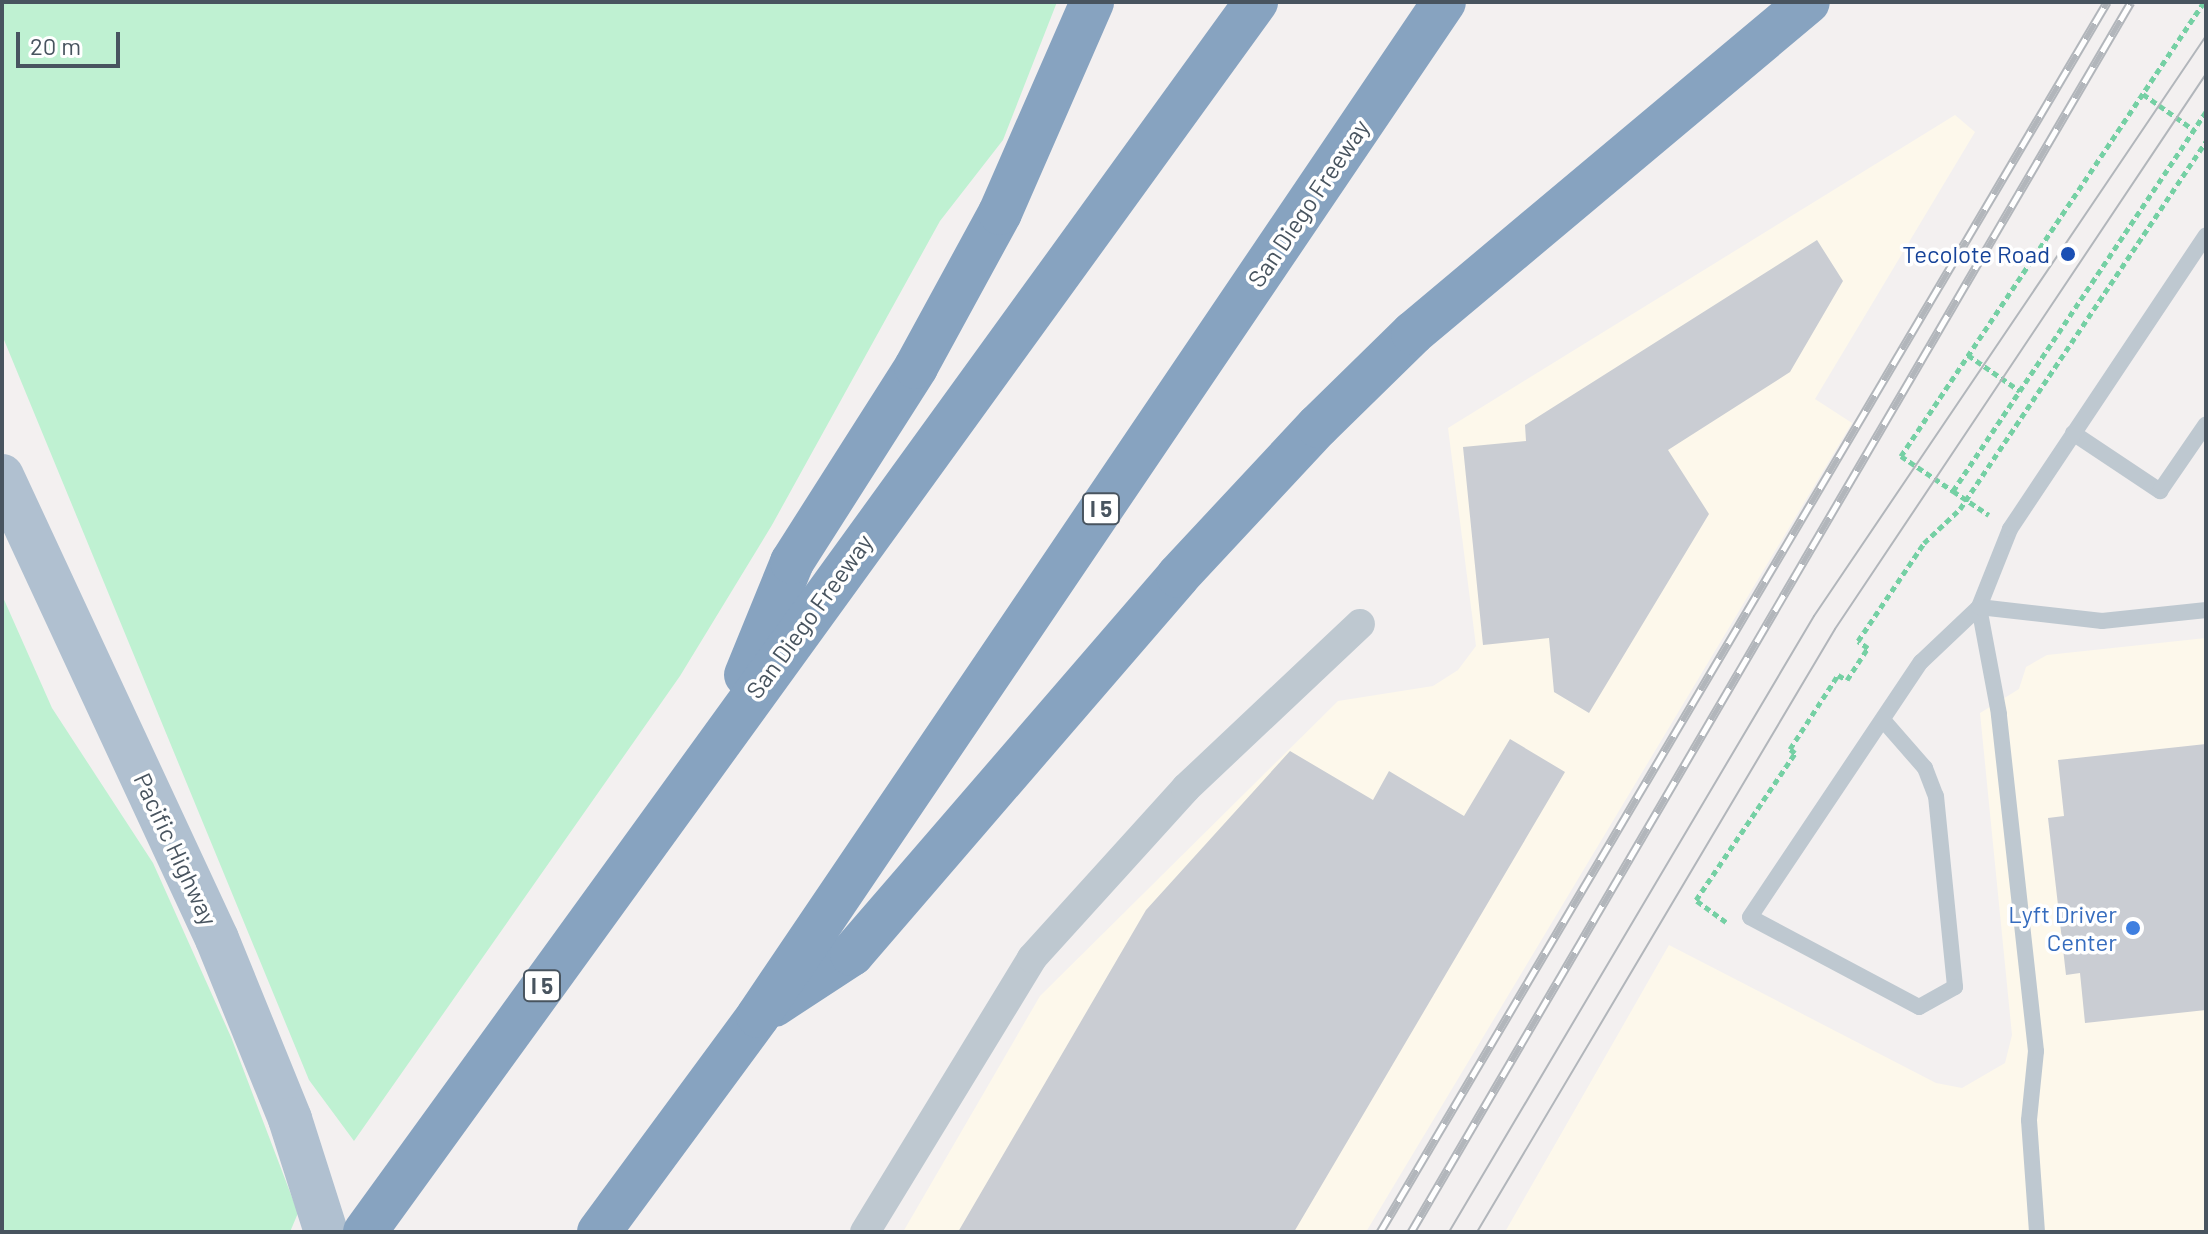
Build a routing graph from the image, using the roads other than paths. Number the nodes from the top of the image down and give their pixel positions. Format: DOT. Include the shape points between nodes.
graph roads {
  1 [pos="1092,2"];
  2 [pos="1256,2"];
  3 [pos="1444,2"];
  4 [pos="1808,2"];
  5 [pos="2206,235"];
  6 [pos="2206,424"];
  7 [pos="2073,433"];
  8 [pos="2,476"];
  9 [pos="1979,607"];
  10 [pos="2206,610"];
  11 [pos="1360,624"];
  12 [pos="1883,720"];
  13 [pos="719,740"];
  14 [pos="758,1016"];
  15 [pos="326,1232"];
  16 [pos="365,1232"];
  17 [pos="599,1232"];
  18 [pos="865,1232"];
  19 [pos="2037,1232"];
  1 -- 13 [label="highway" via="1000,213 916,367 792,562"];
  2 -- 13 [label="highway, San Diego Freeway / I 5"];
  3 -- 14 [label="highway, San Diego Freeway / I 5"];
  4 -- 14 [label="highway" via="1413,333 1178,576 852,954"];
  5 -- 7 [label="lane"];
  6 -- 7 [label="lane" via="2160,491"];
  7 -- 9 [label="lane" via="2010,529"];
  8 -- 15 [label="main road, Pacific Highway" via="217,939 290,1119"];
  9 -- 10 [label="lane" via="2102,621"];
  9 -- 12 [label="lane" via="1921,662"];
  9 -- 19 [label="lane" via="1999,714 2036,1051 2029,1120"];
  11 -- 18 [label="street" via="1186,788 1032,958"];
  12 -- 12 [label="lane" via="1925,768 1936,796 1955,987 1919,1007 1750,917"];
  13 -- 16 [label="highway, San Diego Freeway / I 5"];
  14 -- 17 [label="highway, San Diego Freeway / I 5"];
}
